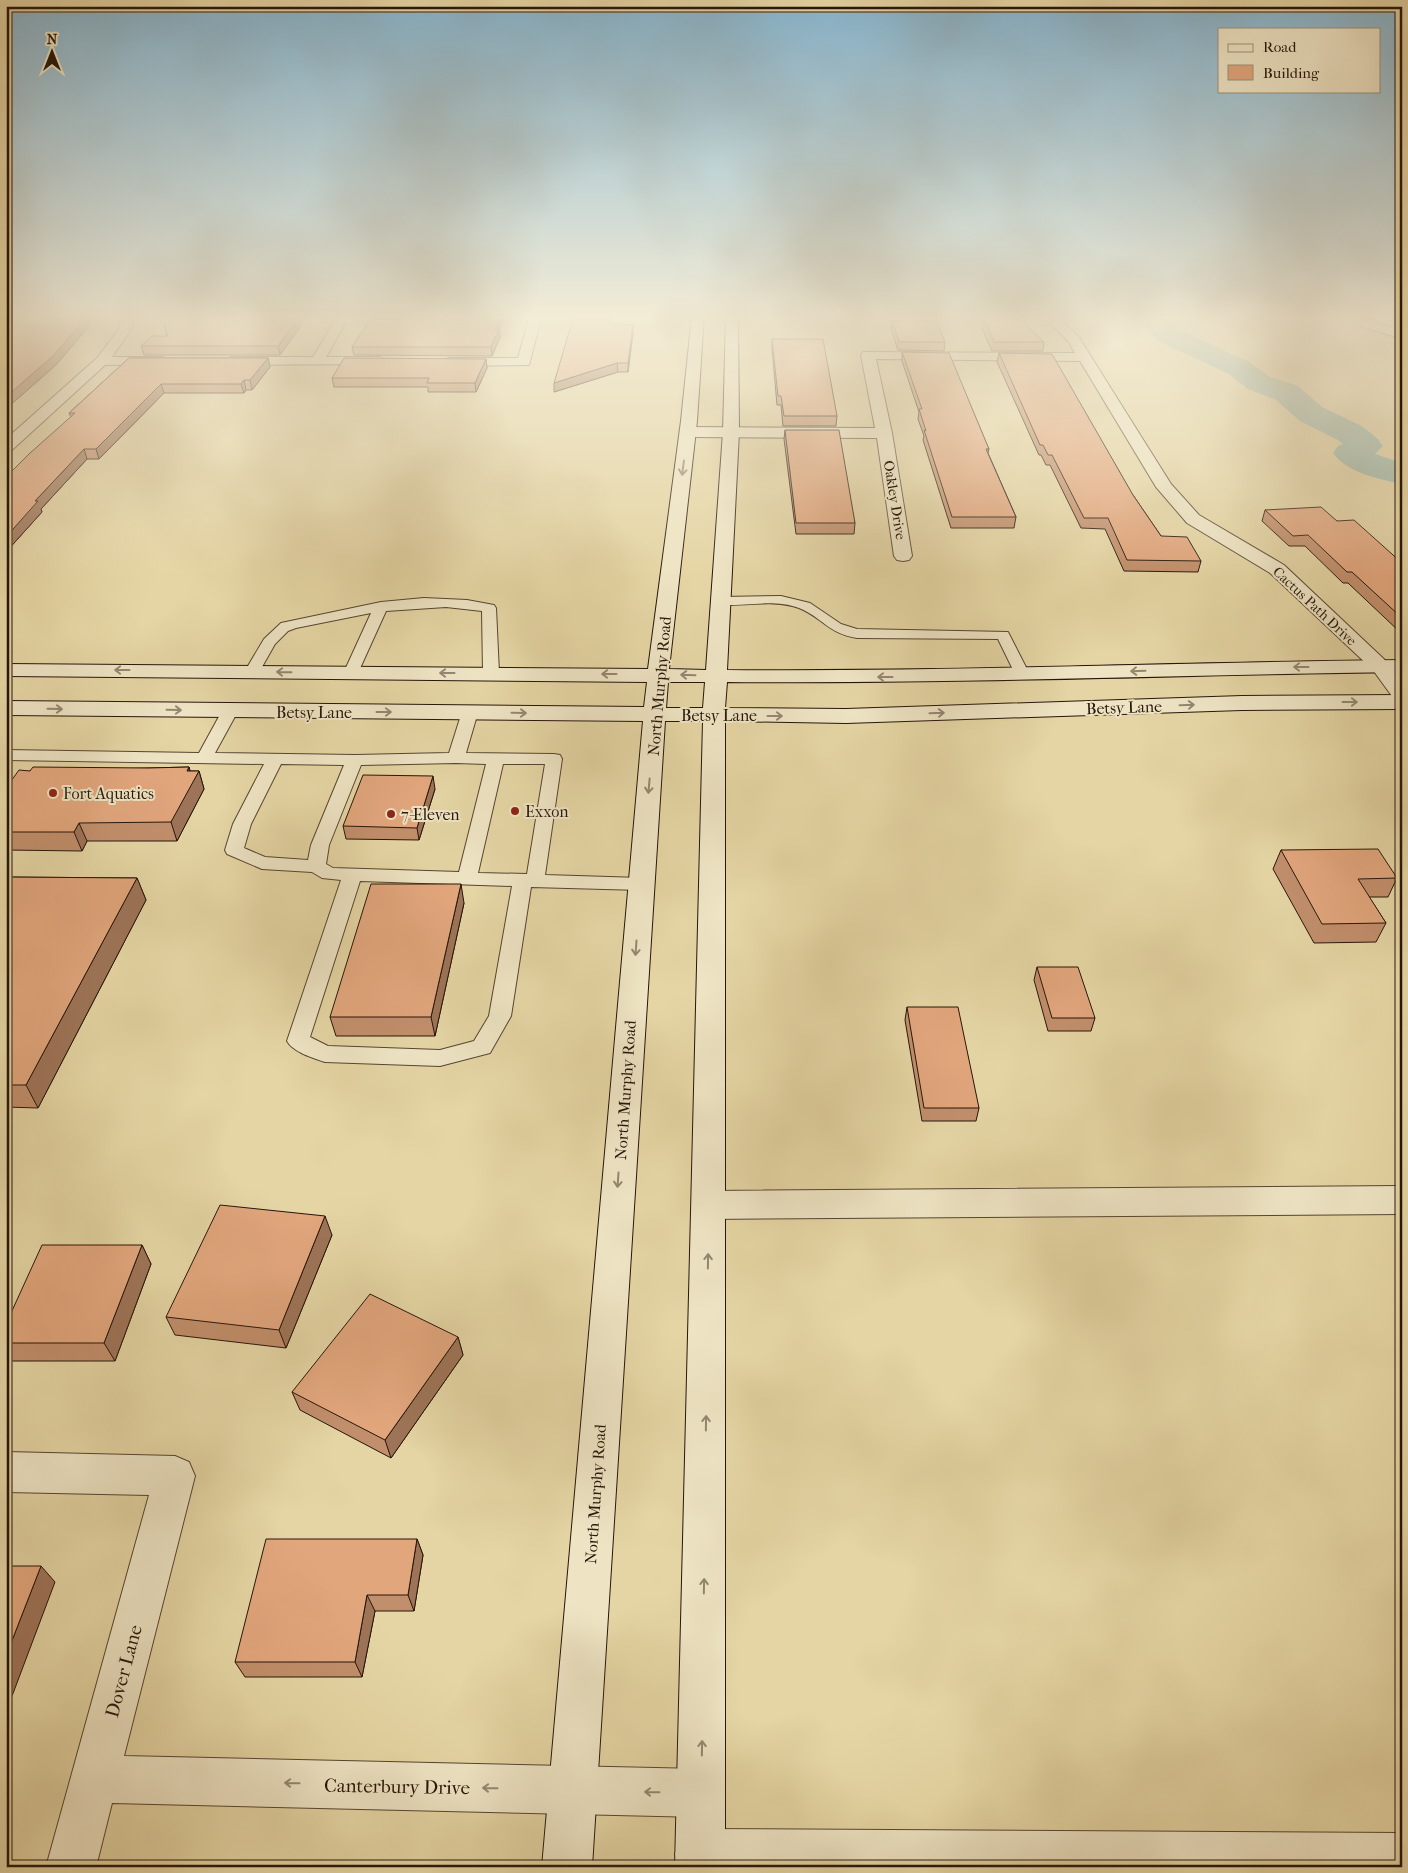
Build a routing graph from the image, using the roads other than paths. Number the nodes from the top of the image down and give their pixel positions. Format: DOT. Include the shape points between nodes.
graph roads {
  1 [pos="56,402"];
  2 [pos="691,402"];
  3 [pos="731,402"];
  4 [pos="878,402"];
  5 [pos="1113,402"];
  6 [pos="689,427"];
  7 [pos="731,427"];
  8 [pos="883,427"];
  9 [pos="6,447"];
  10 [pos="904,556"];
  11 [pos="721,602"];
  12 [pos="381,606"];
  13 [pos="1380,666"];
  14 [pos="1402,666"];
  15 [pos="6,670"];
  16 [pos="253,671"];
  17 [pos="352,672"];
  18 [pos="491,673"];
  19 [pos="658,674"];
  20 [pos="1022,675"];
  21 [pos="717,676"];
  22 [pos="1402,694"];
  23 [pos="1402,702"];
  24 [pos="6,708"];
  25 [pos="230,711"];
  26 [pos="470,712"];
  27 [pos="656,715"];
  28 [pos="714,716"];
  29 [pos="6,755"];
  30 [pos="204,758"];
  31 [pos="456,758"];
  32 [pos="275,759"];
  33 [pos="496,759"];
  34 [pos="355,760"];
  35 [pos="316,866"];
  36 [pos="353,874"];
  37 [pos="467,878"];
  38 [pos="529,881"];
  39 [pos="641,884"];
  40 [pos="1402,1200"];
  41 [pos="709,1206"];
  42 [pos="6,1472"];
  43 [pos="94,1779"];
  44 [pos="573,1790"];
  45 [pos="701,1793"];
  46 [pos="1402,1858"];
  47 [pos="700,1860"];
  48 [pos="71,1867"];
  49 [pos="567,1867"];
  1 -- 9 [label="main road"];
  2 -- 6 [label="main road, North Murphy Road"];
  3 -- 7 [label="main road"];
  4 -- 8 [label="main road, Oakley Drive"];
  5 -- 13 [label="main road, Cactus Path Drive" via="1164,487 1193,519 1277,569"];
  6 -- 7 [label="main road"];
  6 -- 19 [label="main road, North Murphy Road, one-way"];
  7 -- 8 [label="main road"];
  7 -- 11 [label="main road"];
  8 -- 10 [label="main road, Oakley Drive"];
  11 -- 20 [label="lane" via="799,604 851,633 1003,635"];
  11 -- 21 [label="main road"];
  12 -- 16 [label="lane" via="284,627 266,646"];
  12 -- 17 [label="lane"];
  12 -- 18 [label="lane" via="429,602 489,608"];
  13 -- 14 [label="main road"];
  13 -- 20 [label="main road, one-way"];
  13 -- 22 [label="main road, Cactus Path Drive"];
  16 -- 15 [label="main road, one-way"];
  17 -- 16 [label="main road, one-way"];
  16 -- 25 [label="main road"];
  18 -- 17 [label="main road, one-way"];
  19 -- 18 [label="main road, one-way"];
  21 -- 19 [label="main road, one-way"];
  19 -- 27 [label="main road, North Murphy Road"];
  20 -- 21 [label="main road, one-way"];
  21 -- 28 [label="main road"];
  28 -- 23 [label="main road, Betsy Lane, one-way" via="846,716 1242,703"];
  24 -- 25 [label="main road, Betsy Lane, one-way"];
  25 -- 26 [label="main road, Betsy Lane, one-way"];
  25 -- 30 [label="lane"];
  26 -- 27 [label="main road, Betsy Lane, one-way"];
  26 -- 31 [label="lane"];
  27 -- 28 [label="main road, Betsy Lane"];
  27 -- 39 [label="main road, North Murphy Road, one-way"];
  28 -- 41 [label="main road"];
  29 -- 30 [label="lane"];
  30 -- 32 [label="lane"];
  31 -- 33 [label="lane"];
  31 -- 34 [label="lane"];
  32 -- 34 [label="lane"];
  32 -- 35 [label="lane" via="242,824 234,850 262,863"];
  33 -- 37 [label="lane"];
  33 -- 38 [label="lane" via="554,759"];
  34 -- 35 [label="lane" via="320,845"];
  35 -- 36 [label="lane" via="329,874"];
  36 -- 37 [label="lane"];
  36 -- 38 [label="lane" via="298,1041 325,1054 440,1058 482,1047 500,1016"];
  37 -- 38 [label="lane"];
  38 -- 39 [label="lane"];
  39 -- 44 [label="main road, North Murphy Road, one-way"];
  40 -- 41 [label="main road"];
  45 -- 41 [label="main road, one-way"];
  42 -- 43 [label="main road, Dover Lane" via="175,1476"];
  44 -- 43 [label="main road, Canterbury Drive, one-way"];
  43 -- 48 [label="main road, Dover Lane"];
  45 -- 44 [label="main road, Canterbury Drive, one-way"];
  44 -- 49 [label="main road, North Murphy Road"];
  45 -- 47 [label="main road"];
  46 -- 47 [label="main road"];
}
